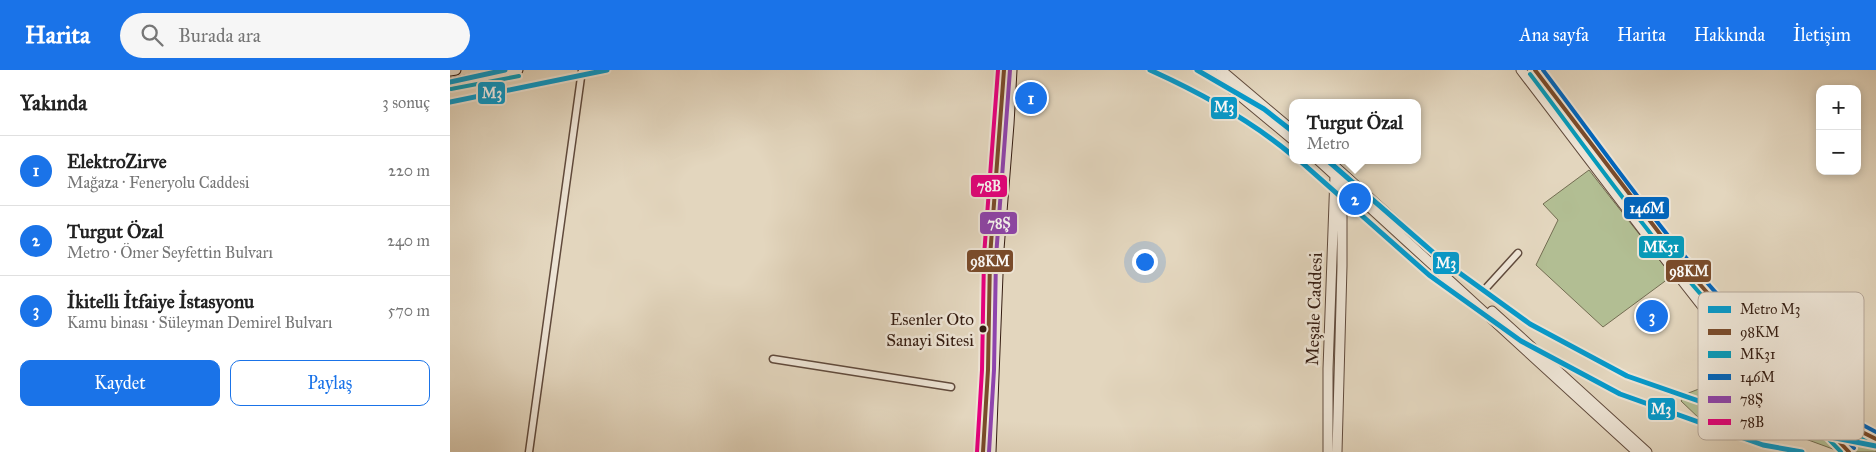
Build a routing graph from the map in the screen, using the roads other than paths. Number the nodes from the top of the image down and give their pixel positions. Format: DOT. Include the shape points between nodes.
graph roads {
  1 [pos="456,70"];
  2 [pos="518,70"];
  3 [pos="582,70"];
  4 [pos="1004,70"];
  5 [pos="1012,70"];
  6 [pos="1209,70"];
  7 [pos="1221,70"];
  8 [pos="1521,70"];
  9 [pos="1535,70"];
  10 [pos="450,71"];
  11 [pos="450,83"];
  12 [pos="1289,127"];
  13 [pos="1289,137"];
  14 [pos="1324,164"];
  15 [pos="1331,164"];
  16 [pos="1336,172"];
  17 [pos="1344,179"];
  18 [pos="1518,253"];
  19 [pos="1487,287"];
  20 [pos="1706,292"];
  21 [pos="1698,302"];
  22 [pos="773,358"];
  23 [pos="951,387"];
  24 [pos="1864,435"];
  25 [pos="1839,440"];
  26 [pos="1876,441"];
  27 [pos="529,452"];
  28 [pos="983,452"];
  29 [pos="991,452"];
  30 [pos="1328,452"];
  31 [pos="1337,452"];
  32 [pos="1637,452"];
  33 [pos="1647,452"];
  34 [pos="1849,452"];
  1 -- 10 [label="street"];
  2 -- 11 [label="street"];
  3 -- 27 [label="street"];
  4 -- 28 [label="street" via="990,257"];
  5 -- 29 [label="street" via="999,248"];
  6 -- 13 [label="street"];
  7 -- 12 [label="street"];
  8 -- 21 [label="street"];
  9 -- 20 [label="street"];
  14 -- 16 [label="street"];
  15 -- 16 [label="street"];
  16 -- 17 [label="street"];
  16 -- 30 [label="street, Meşale Caddesi"];
  17 -- 31 [label="street, Meşale Caddesi"];
  17 -- 32 [label="street"];
  17 -- 33 [label="street"];
  18 -- 19 [label="street"];
  22 -- 23 [label="street"];
  24 -- 26 [label="street"];
  25 -- 34 [label="street"];
}
